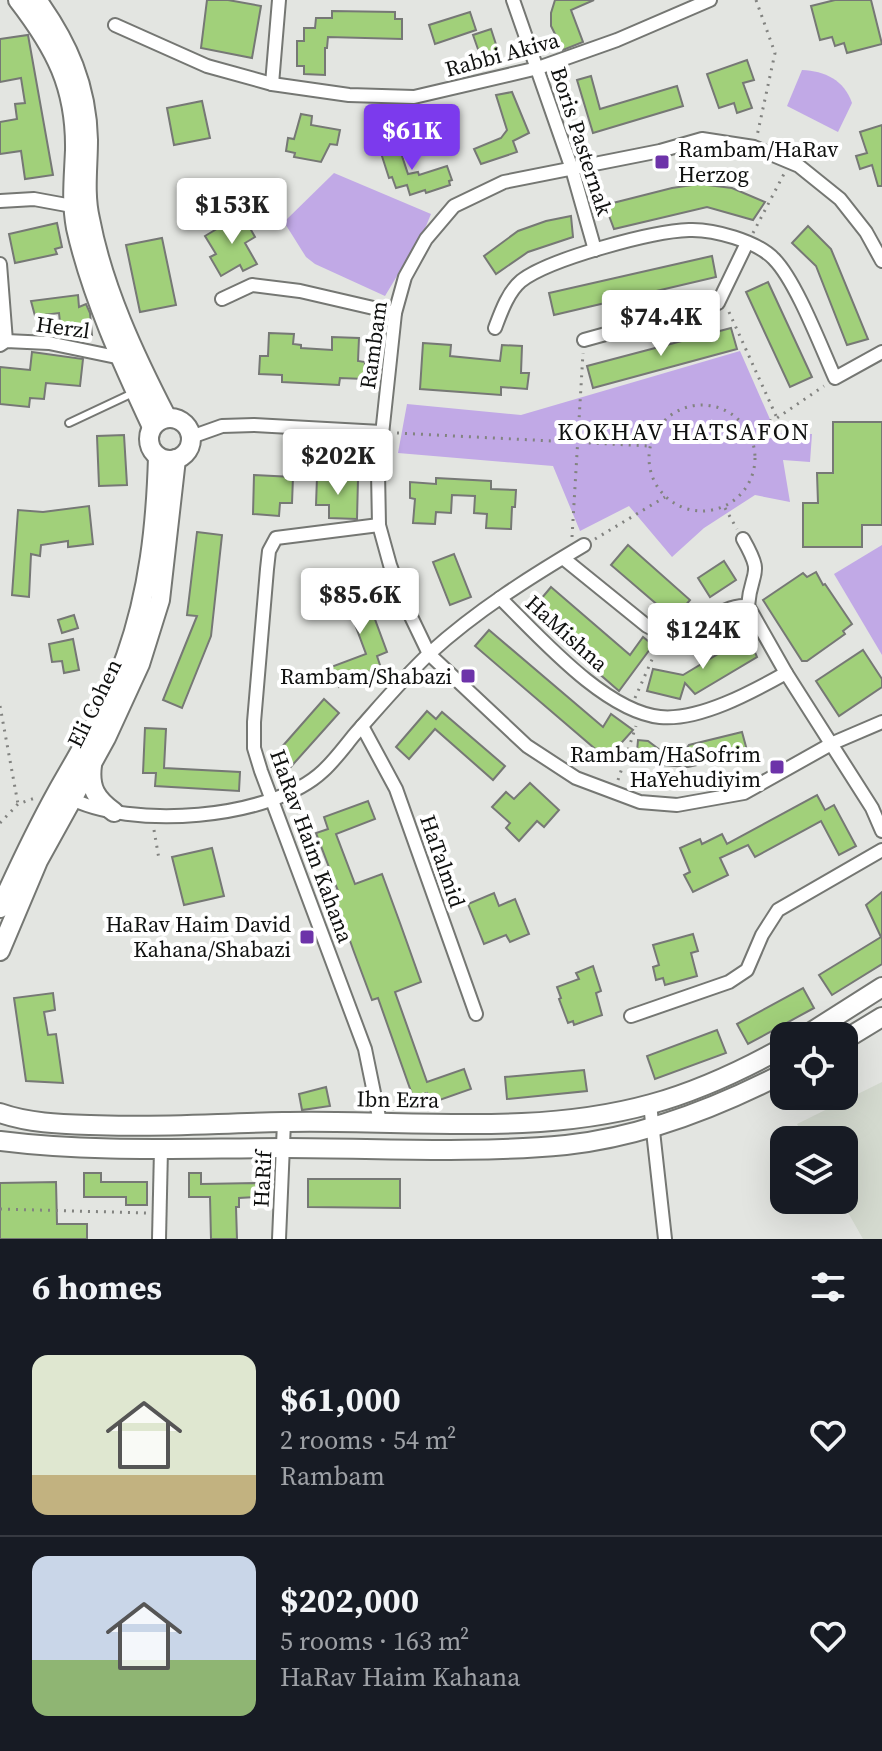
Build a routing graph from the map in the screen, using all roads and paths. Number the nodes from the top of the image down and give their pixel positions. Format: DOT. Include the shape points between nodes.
graph roads {
  1 [pos="18,0"];
  2 [pos="37,0"];
  3 [pos="279,0"];
  4 [pos="513,0"];
  5 [pos="710,0"];
  6 [pos="756,0"];
  7 [pos="115,25"];
  8 [pos="538,68"];
  9 [pos="272,84"];
  10 [pos="754,147"];
  11 [pos="791,162"];
  12 [pos="572,169"];
  13 [pos="0,201"];
  14 [pos="72,206"];
  15 [pos="747,243"];
  16 [pos="595,250"];
  17 [pos="882,261"];
  18 [pos="0,264"];
  19 [pos="222,299"];
  20 [pos="720,300"];
  21 [pos="395,313"];
  22 [pos="495,328"];
  23 [pos="584,340"];
  24 [pos="3,343"];
  25 [pos="882,352"];
  26 [pos="121,358"];
  27 [pos="835,378"];
  28 [pos="136,392"];
  29 [pos="777,418"];
  30 [pos="69,423"];
  31 [pos="160,423"];
  32 [pos="748,431"];
  33 [pos="381,432"];
  34 [pos="191,437"];
  35 [pos="576,442"];
  36 [pos="649,446"];
  37 [pos="167,458"];
  38 [pos="665,497"];
  39 [pos="724,506"];
  40 [pos="379,525"];
  41 [pos="743,539"];
  42 [pos="584,545"];
  43 [pos="567,555"];
  44 [pos="500,598"];
  45 [pos="748,606"];
  46 [pos="663,635"];
  47 [pos="429,654"];
  48 [pos="786,673"];
  49 [pos="0,706"];
  50 [pos="636,709"];
  51 [pos="882,722"];
  52 [pos="362,726"];
  53 [pos="833,743"];
  54 [pos="92,764"];
  55 [pos="613,794"];
  56 [pos="65,795"];
  57 [pos="274,801"];
  58 [pos="18,804"];
  59 [pos="114,812"];
  60 [pos="0,823"];
  61 [pos="882,831"];
  62 [pos="155,838"];
  63 [pos="882,850"];
  64 [pos="159,859"];
  65 [pos="0,908"];
  66 [pos="0,951"];
  67 [pos="882,987"];
  68 [pos="476,1014"];
  69 [pos="631,1016"];
  70 [pos="882,1017"];
  71 [pos="827,1022"];
  72 [pos="858,1032"];
  73 [pos="770,1055"];
  74 [pos="770,1080"];
  75 [pos="650,1104"];
  76 [pos="0,1113"];
  77 [pos="284,1122"];
  78 [pos="380,1122"];
  79 [pos="654,1126"];
  80 [pos="0,1141"];
  81 [pos="284,1148"];
  82 [pos="161,1149"];
  83 [pos="0,1209"];
  84 [pos="160,1213"];
  85 [pos="159,1239"];
  86 [pos="279,1239"];
  87 [pos="665,1239"];
  1 -- 14 [label="street" via="53,48 63,73 73,120"];
  2 -- 31 [label="street" via="75,64 83,89 86,190 96,245"];
  3 -- 9 [label="street"];
  4 -- 8 [label="street, Boris Pasternak"];
  5 -- 8 [label="street, Rabbi Akiva"];
  6 -- 10 [label="path" via="775,53"];
  7 -- 9 [label="street, Rabbi Akiva" via="207,66"];
  8 -- 9 [label="street, Rabbi Akiva" via="414,97"];
  8 -- 12 [label="street, Boris Pasternak"];
  10 -- 11 [label="street, Rambam"];
  10 -- 12 [label="street, Rambam" via="702,139"];
  11 -- 15 [label="path"];
  11 -- 17 [label="street, Rambam" via="840,199"];
  12 -- 16 [label="street, Boris Pasternak"];
  12 -- 21 [label="street, Rambam" via="504,182 454,206 426,239 405,277"];
  13 -- 14 [label="street"];
  14 -- 26 [label="street" via="85,263"];
  15 -- 16 [label="street" via="714,231 688,230"];
  15 -- 20 [label="street"];
  15 -- 27 [label="street" via="773,258 790,282"];
  16 -- 22 [label="street" via="541,268 519,283"];
  18 -- 24 [label="street"];
  19 -- 21 [label="street" via="252,285"];
  20 -- 23 [label="street" via="711,307"];
  20 -- 29 [label="path"];
  21 -- 33 [label="street, Rambam"];
  23 -- 35 [label="path"];
  24 -- 26 [label="street, Herzl" via="49,343"];
  25 -- 27 [label="street"];
  26 -- 28 [label="street"];
  27 -- 29 [label="path"];
  28 -- 30 [label="lane"];
  28 -- 31 [label="street"];
  29 -- 32 [label="path"];
  31 -- 34 [label="street" via="183,422"];
  31 -- 37 [label="street" via="150,446"];
  32 -- 36 [label="path" via="723,408 686,406 668,415"];
  32 -- 39 [label="path" via="754,469 745,490"];
  33 -- 34 [label="street" via="254,425 222,426"];
  33 -- 35 [label="path"];
  33 -- 40 [label="street, Rambam"];
  34 -- 37 [label="street" via="186,453"];
  35 -- 36 [label="path"];
  35 -- 43 [label="path"];
  36 -- 38 [label="path" via="653,482"];
  37 -- 54 [label="street, Eli Cohen" via="160,600 140,664"];
  37 -- 56 [label="street, Eli Cohen" via="143,601 126,657"];
  38 -- 39 [label="path" via="690,511"];
  38 -- 42 [label="path"];
  39 -- 41 [label="path"];
  40 -- 47 [label="street, Rambam" via="404,602"];
  40 -- 57 [label="street, HaRav Haim Kahana" via="276,538 269,551 254,748"];
  41 -- 45 [label="street" via="757,571"];
  42 -- 43 [label="street"];
  43 -- 44 [label="street"];
  43 -- 46 [label="street"];
  44 -- 47 [label="street"];
  44 -- 50 [label="street, HaMishna" via="615,703"];
  45 -- 46 [label="street" via="731,608 692,633"];
  45 -- 48 [label="street"];
  46 -- 50 [label="path"];
  47 -- 52 [label="street"];
  47 -- 55 [label="street, Rambam" via="527,746 576,778"];
  48 -- 50 [label="street, HaMishna" via="700,713 660,717"];
  48 -- 53 [label="street"];
  49 -- 58 [label="path"];
  50 -- 55 [label="path"];
  51 -- 53 [label="street, Rambam"];
  52 -- 57 [label="street" via="322,773"];
  52 -- 68 [label="street, HaTalmid" via="396,789"];
  53 -- 55 [label="street, Rambam" via="744,793 677,805"];
  53 -- 61 [label="street"];
  54 -- 56 [label="street, Eli Cohen"];
  54 -- 59 [label="street" via="94,792"];
  56 -- 58 [label="path"];
  56 -- 59 [label="street"];
  56 -- 65 [label="street, Eli Cohen" via="22,857"];
  56 -- 66 [label="street, Eli Cohen"];
  57 -- 59 [label="street" via="203,814"];
  57 -- 78 [label="street, HaRav Haim Kahana" via="365,1049"];
  58 -- 60 [label="path"];
  62 -- 64 [label="path"];
  63 -- 69 [label="street" via="778,910 747,970 729,982"];
  67 -- 71 [label="street"];
  70 -- 72 [label="street"];
  73 -- 75 [label="street, Ibn Ezra" via="733,1076"];
  74 -- 79 [label="street"];
  75 -- 78 [label="street, Ibn Ezra" via="565,1120"];
  75 -- 79 [label="street"];
  76 -- 77 [label="street, Ibn Ezra" via="58,1124 140,1127"];
  77 -- 78 [label="street, Ibn Ezra"];
  77 -- 81 [label="street, HaRif"];
  79 -- 81 [label="street" via="568,1144 477,1150"];
  79 -- 87 [label="street"];
  80 -- 82 [label="street"];
  81 -- 82 [label="street"];
  81 -- 86 [label="street, HaRif"];
  82 -- 84 [label="street"];
  83 -- 84 [label="path"];
  84 -- 85 [label="street"];
}
